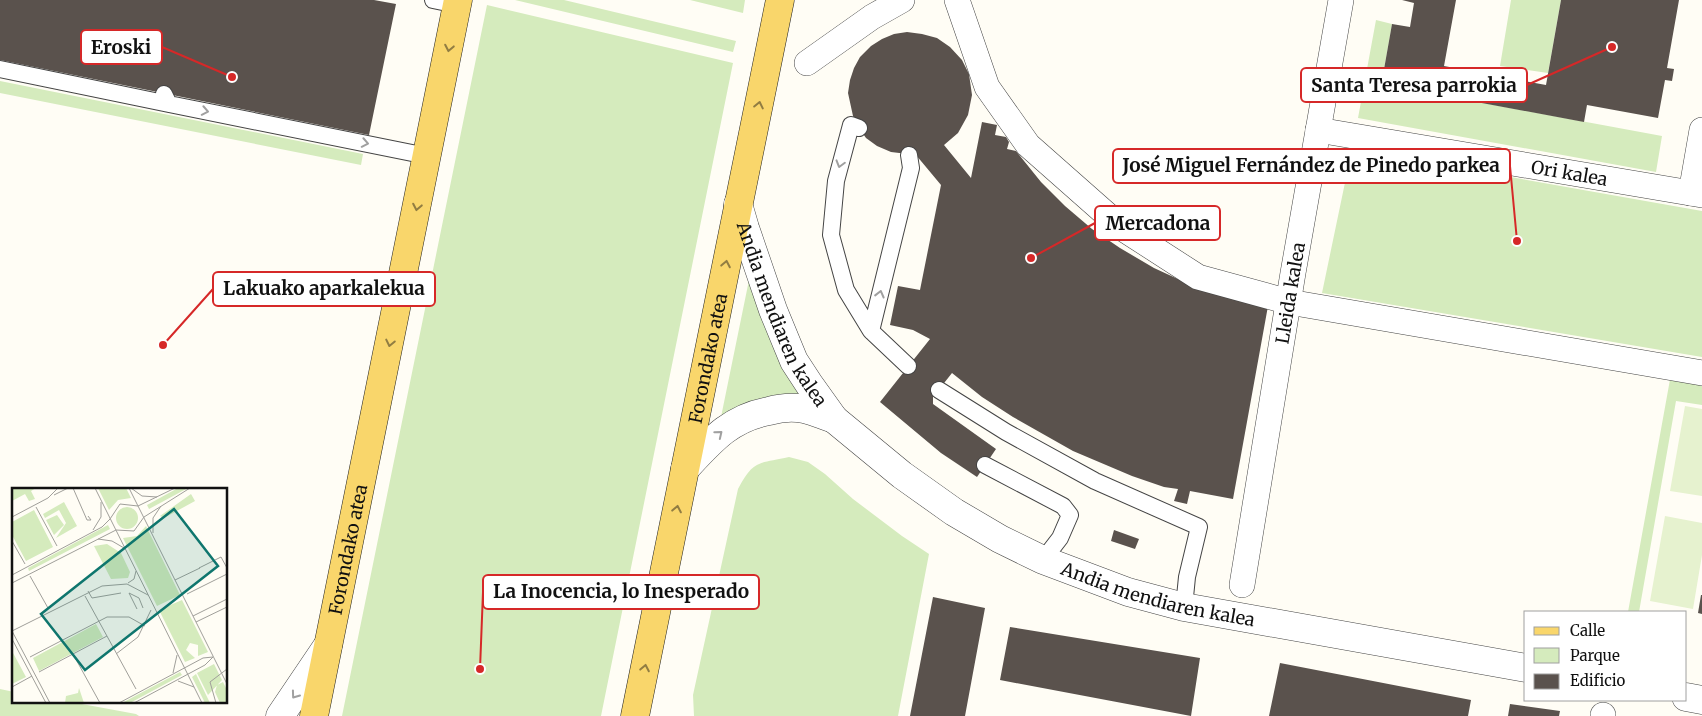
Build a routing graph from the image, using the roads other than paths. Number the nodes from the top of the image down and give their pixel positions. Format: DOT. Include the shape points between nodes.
graph roads {
  1 [pos="780,0"];
  2 [pos="902,0"];
  3 [pos="957,0"];
  4 [pos="1341,0"];
  5 [pos="450,2"];
  6 [pos="807,63"];
  7 [pos="0,69"];
  8 [pos="859,128"];
  9 [pos="1318,130"];
  10 [pos="1702,130"];
  11 [pos="909,155"];
  12 [pos="428,156"];
  13 [pos="1697,194"];
  14 [pos="738,204"];
  15 [pos="1289,302"];
  16 [pos="871,331"];
  17 [pos="908,366"];
  18 [pos="1702,373"];
  19 [pos="939,390"];
  20 [pos="834,419"];
  21 [pos="985,465"];
  22 [pos="685,469"];
  23 [pos="1043,560"];
  24 [pos="1242,585"];
  25 [pos="1184,607"];
  26 [pos="329,644"];
  27 [pos="1524,668"];
  28 [pos="1687,697"];
  29 [pos="1702,700"];
  30 [pos="280,716"];
  31 [pos="314,716"];
  32 [pos="635,716"];
  14 -- 1 [label="main road, Forondako atea, one-way"];
  2 -- 6 [label="street"];
  3 -- 15 [label="street" via="987,87 1028,145 1122,228 1198,277"];
  4 -- 9 [label="street, Lleida kalea"];
  5 -- 12 [label="main road, Forondako atea, one-way"];
  7 -- 12 [label="lane, one-way" via="167,99"];
  8 -- 16 [label="lane, one-way" via="851,125 836,180 831,235 846,290"];
  9 -- 13 [label="street, Ori kalea"];
  9 -- 15 [label="street, Lleida kalea"];
  10 -- 13 [label="street"];
  16 -- 11 [label="lane, one-way" via="911,168"];
  12 -- 26 [label="main road, Forondako atea, one-way"];
  14 -- 20 [label="street, Andia mendiaren kalea" via="773,310 794,361"];
  22 -- 14 [label="main road, Forondako atea, one-way"];
  15 -- 18 [label="street"];
  15 -- 24 [label="street, Lleida kalea"];
  16 -- 17 [label="lane"];
  19 -- 25 [label="lane" via="1006,432 1095,481 1200,527 1187,577"];
  22 -- 20 [label="street, Andia mendiaren kalea, one-way" via="712,439 752,414 780,408 804,409"];
  20 -- 23 [label="street, Andia mendiaren kalea" via="902,475 954,512"];
  21 -- 23 [label="lane" via="1063,506 1070,515 1060,538"];
  32 -- 22 [label="main road, Forondako atea, one-way"];
  23 -- 25 [label="street, Andia mendiaren kalea" via="1128,592"];
  25 -- 27 [label="street, Andia mendiaren kalea"];
  26 -- 30 [label="street, one-way"];
  26 -- 31 [label="main road, Forondako atea"];
  28 -- 29 [label="street"];
}
